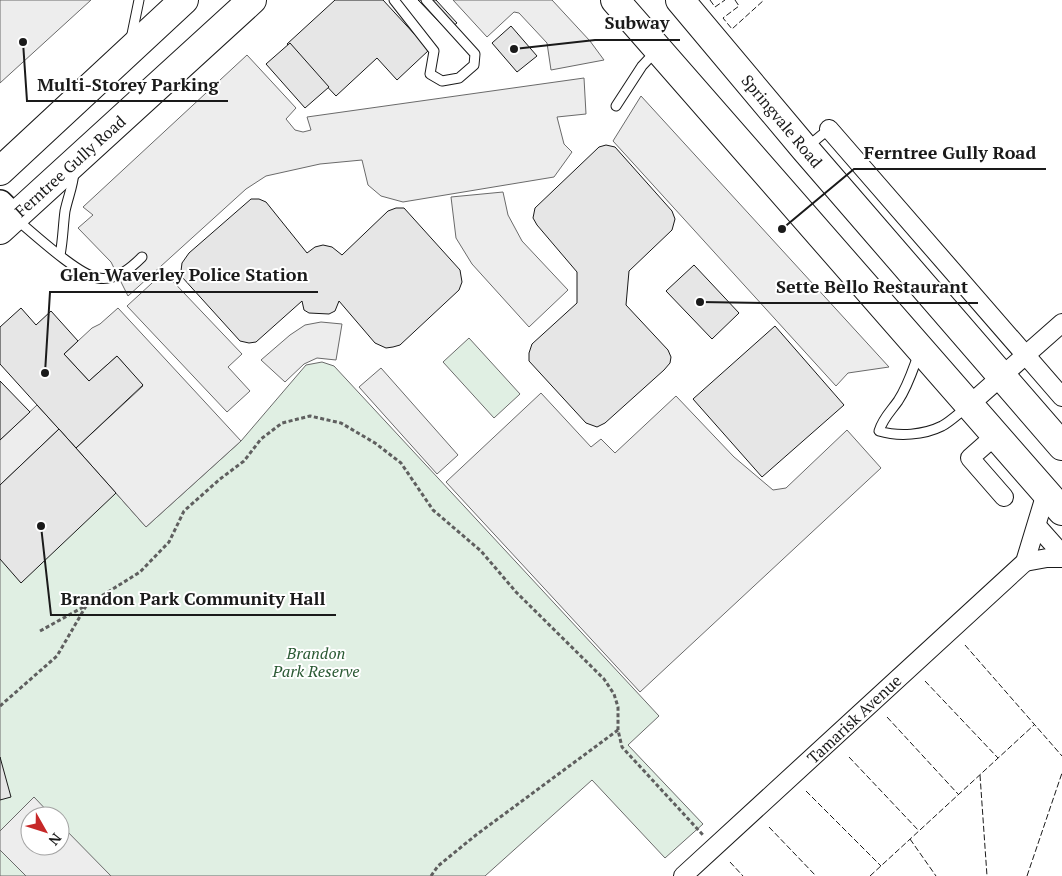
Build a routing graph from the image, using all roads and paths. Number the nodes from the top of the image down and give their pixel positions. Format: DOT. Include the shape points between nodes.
graph roads {
  1 [pos="139,0"];
  2 [pos="184,0"];
  3 [pos="252,0"];
  4 [pos="394,0"];
  5 [pos="426,0"];
  6 [pos="615,0"];
  7 [pos="680,0"];
  8 [pos="658,49"];
  9 [pos="129,52"];
  10 [pos="616,106"];
  11 [pos="829,128"];
  12 [pos="0,141"];
  13 [pos="29,144"];
  14 [pos="805,149"];
  15 [pos="74,162"];
  16 [pos="0,171"];
  17 [pos="5,217"];
  18 [pos="60,255"];
  19 [pos="142,257"];
  20 [pos="1062,323"];
  21 [pos="921,349"];
  22 [pos="1026,354"];
  23 [pos="1002,375"];
  24 [pos="1062,397"];
  25 [pos="969,405"];
  26 [pos="996,435"];
  27 [pos="1062,446"];
  28 [pos="1004,497"];
  29 [pos="1054,502"];
  30 [pos="1037,526"];
  31 [pos="1062,554"];
  32 [pos="1062,558"];
  33 [pos="1025,562"];
  34 [pos="87,605"];
  35 [pos="40,631"];
  36 [pos="0,706"];
  37 [pos="618,730"];
  38 [pos="714,847"];
  39 [pos="430,876"];
  40 [pos="683,876"];
  1 -- 9 [label="lane"];
  2 -- 9 [label="main road"];
  3 -- 15 [label="main road, Ferntree Gully Road"];
  4 -- 5 [label="lane" via="434,51 430,74 442,81 459,78 474,65 475,54"];
  6 -- 8 [label="main road"];
  7 -- 14 [label="main road, Springvale Road"];
  8 -- 10 [label="lane" via="642,66"];
  8 -- 21 [label="main road"];
  9 -- 13 [label="main road"];
  11 -- 14 [label="lane"];
  11 -- 22 [label="street, Springvale Road"];
  12 -- 13 [label="main road"];
  13 -- 16 [label="main road"];
  14 -- 23 [label="main road, Springvale Road"];
  15 -- 17 [label="main road, Ferntree Gully Road"];
  15 -- 18 [label="lane"];
  17 -- 18 [label="lane"];
  18 -- 19 [label="lane" via="98,278 127,272"];
  20 -- 22 [label="street"];
  21 -- 25 [label="main road"];
  21 -- 25 [label="lane" via="906,386 879,431 906,434 933,430"];
  22 -- 23 [label="street"];
  22 -- 24 [label="street, Springvale Road"];
  23 -- 25 [label="street"];
  23 -- 27 [label="main road, Springvale Road"];
  25 -- 26 [label="main road"];
  26 -- 28 [label="street" via="970,458"];
  26 -- 29 [label="main road"];
  29 -- 30 [label="street, Tamarisk Avenue"];
  30 -- 31 [label="street"];
  30 -- 33 [label="street, Tamarisk Avenue"];
  32 -- 33 [label="street"];
  33 -- 38 [label="street, Tamarisk Avenue"];
  34 -- 35 [label="path"];
  34 -- 36 [label="path" via="57,656"];
  34 -- 37 [label="path" via="140,572 169,542 184,511 244,461 261,439 282,423 310,416 341,423 401,463 433,510 481,551 516,592 604,679 618,707"];
  37 -- 38 [label="path" via="622,747"];
  37 -- 39 [label="path" via="476,834"];
  38 -- 40 [label="street, Tamarisk Avenue"];
}
